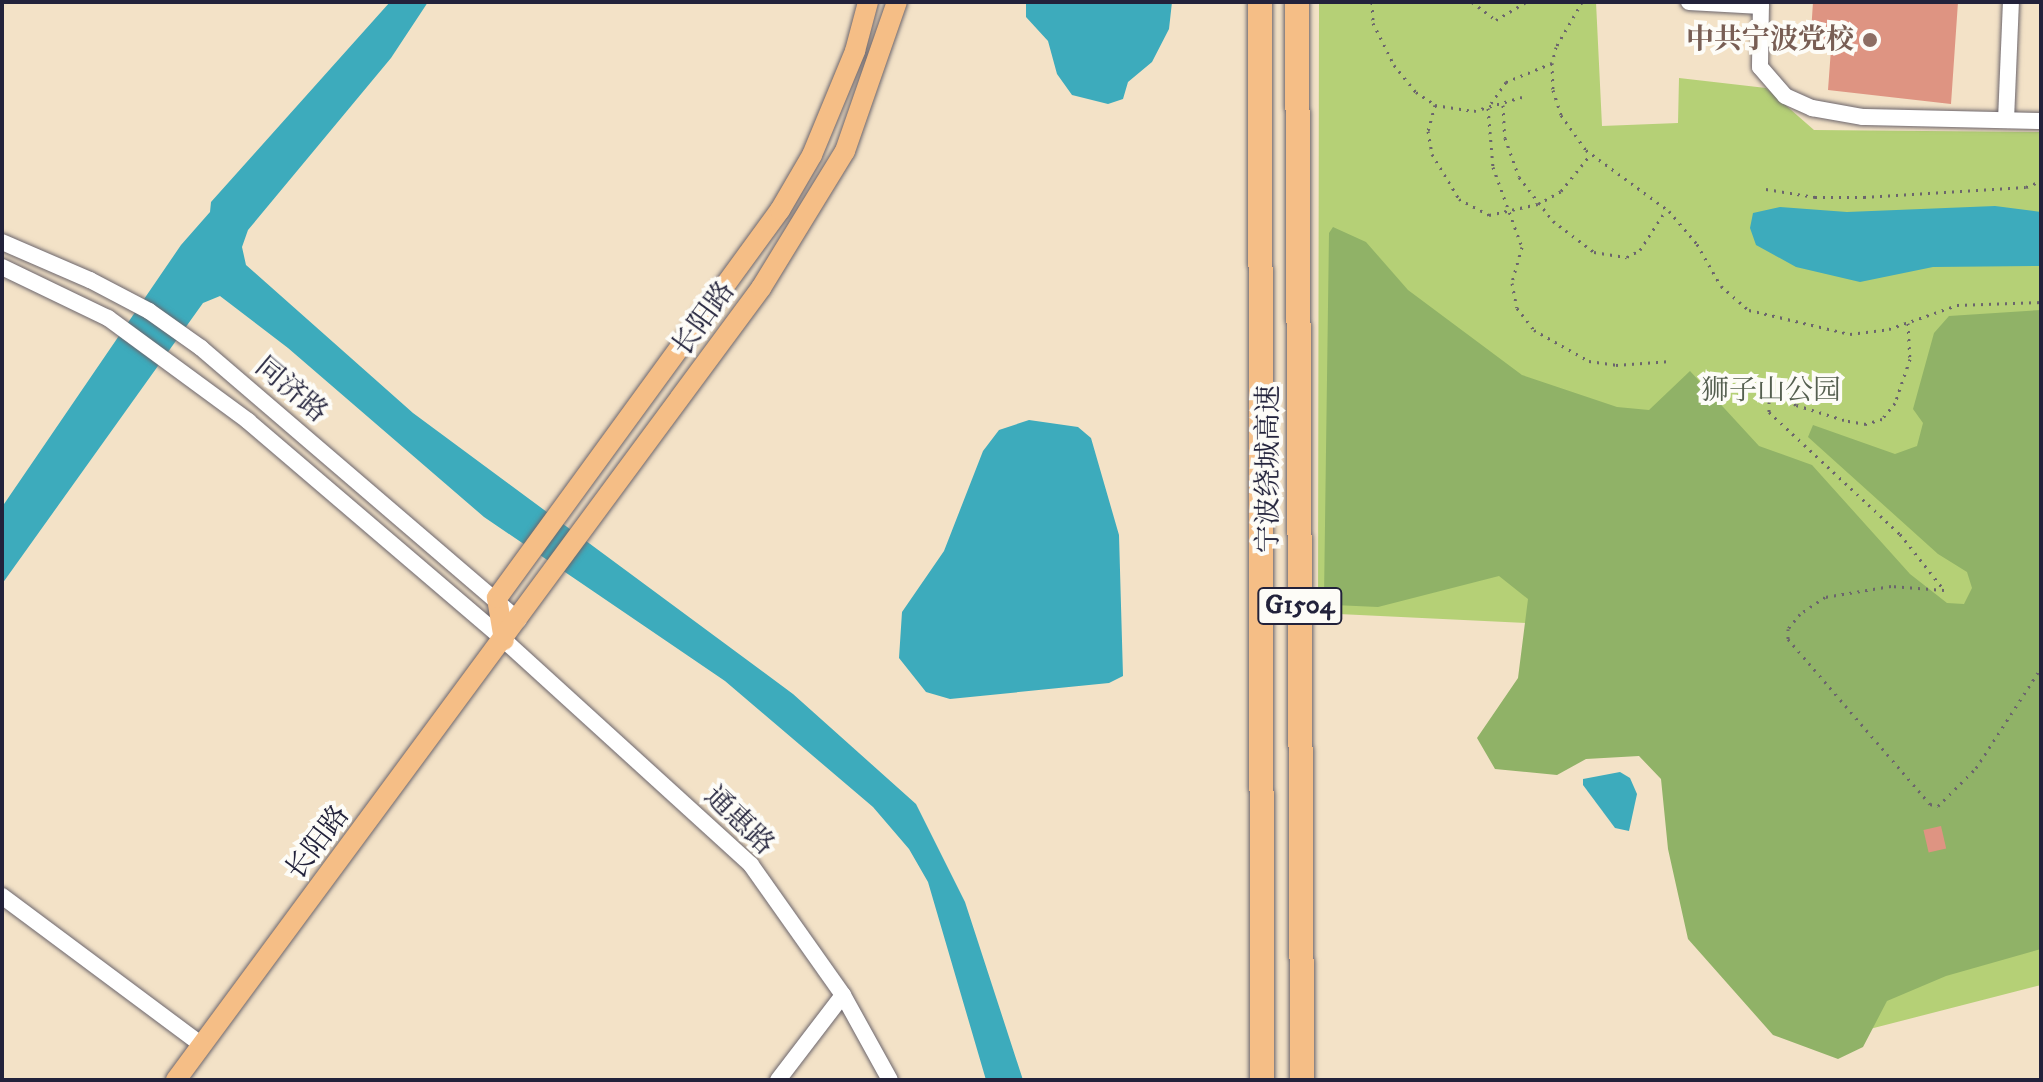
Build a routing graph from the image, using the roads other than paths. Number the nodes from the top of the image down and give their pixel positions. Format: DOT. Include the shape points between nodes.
graph roads {
  1 [pos="868,2"];
  2 [pos="897,2"];
  3 [pos="1260,2"];
  4 [pos="1297,2"];
  5 [pos="1689,2"];
  6 [pos="2011,2"];
  7 [pos="1761,4"];
  8 [pos="2006,120"];
  9 [pos="2041,121"];
  10 [pos="2,242"];
  11 [pos="2,267"];
  12 [pos="497,598"];
  13 [pos="518,620"];
  14 [pos="504,640"];
  15 [pos="3,899"];
  16 [pos="843,995"];
  17 [pos="202,1045"];
  18 [pos="176,1080"];
  19 [pos="778,1080"];
  20 [pos="890,1080"];
  21 [pos="1262,1080"];
  22 [pos="1302,1080"];
  1 -- 12 [label="main road, 长阳路" via="855,51 812,155 780,210"];
  2 -- 13 [label="main road, 长阳路" via="845,151 807,214 761,288"];
  3 -- 21 [label="highway, 宁波绕城高速 / G1504"];
  4 -- 22 [label="highway, 宁波绕城高速 / G1504"];
  5 -- 7 [label="street"];
  6 -- 8 [label="street"];
  7 -- 8 [label="street" via="1760,67 1785,96 1838,114"];
  8 -- 9 [label="street"];
  10 -- 12 [label="street, 同济路" via="149,311"];
  11 -- 14 [label="street, 同济路" via="113,321 165,359 248,421"];
  12 -- 13 [label="street, 同济路"];
  12 -- 14 [label="main road"];
  13 -- 14 [label="main road, 长阳路"];
  14 -- 16 [label="street, 通惠路" via="751,865"];
  14 -- 17 [label="main road, 长阳路"];
  15 -- 17 [label="street"];
  16 -- 19 [label="street"];
  16 -- 20 [label="street, 通惠路"];
  17 -- 18 [label="main road, 长阳路"];
}
